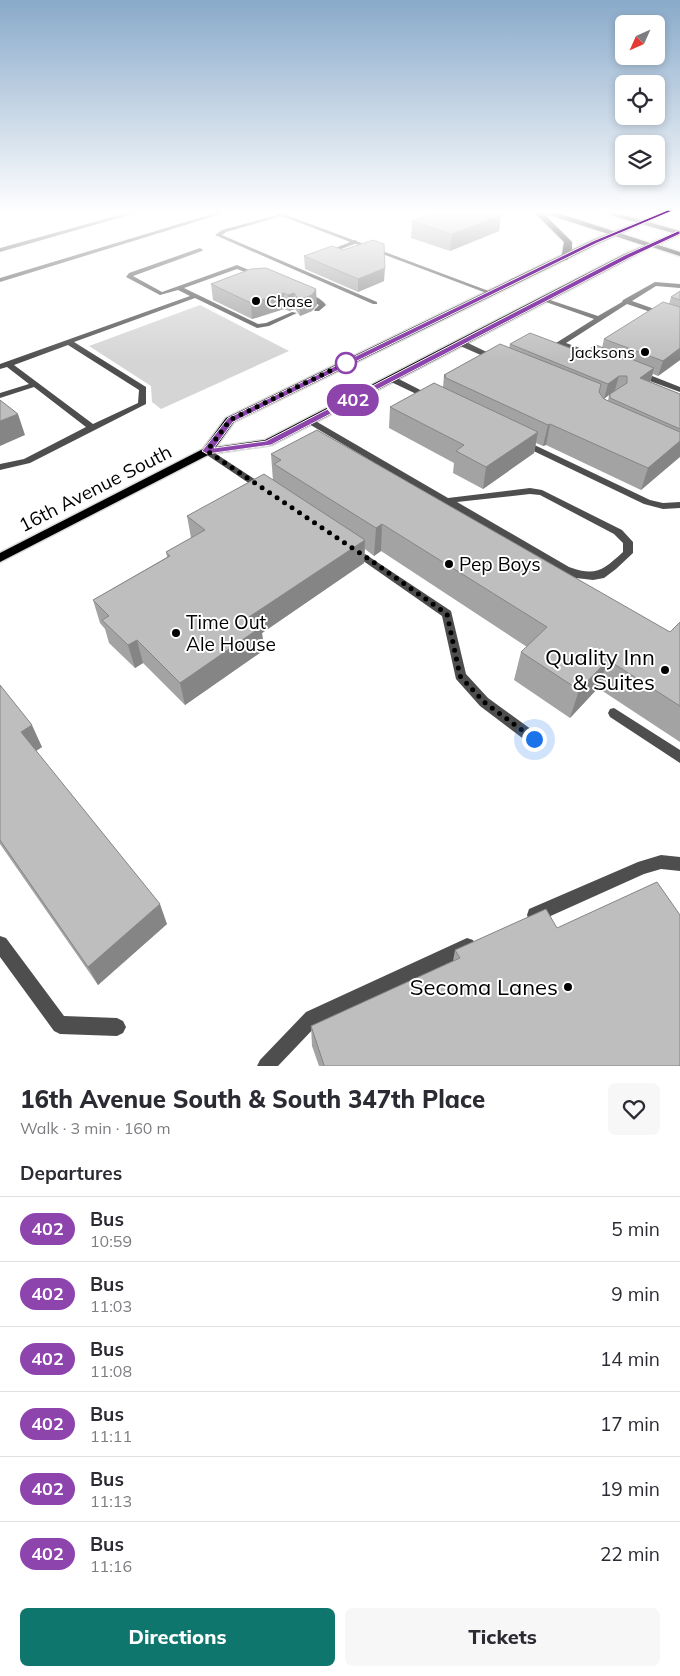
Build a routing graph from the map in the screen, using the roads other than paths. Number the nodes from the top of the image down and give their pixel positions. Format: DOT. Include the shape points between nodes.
graph roads {
  1 [pos="64,261"];
  2 [pos="169,261"];
  3 [pos="274,261"];
  4 [pos="406,261"];
  5 [pos="558,261"];
  6 [pos="621,261"];
  7 [pos="266,278"];
  8 [pos="0,280"];
  9 [pos="680,286"];
  10 [pos="179,288"];
  11 [pos="298,293"];
  12 [pos="491,293"];
  13 [pos="195,296"];
  14 [pos="545,300"];
  15 [pos="625,301"];
  16 [pos="375,303"];
  17 [pos="309,304"];
  18 [pos="600,319"];
  19 [pos="680,320"];
  20 [pos="249,323"];
  21 [pos="70,342"];
  22 [pos="461,343"];
  23 [pos="606,361"];
  24 [pos="506,362"];
  25 [pos="4,366"];
  26 [pos="634,372"];
  27 [pos="392,379"];
  28 [pos="36,384"];
  29 [pos="680,390"];
  30 [pos="0,396"];
  31 [pos="436,400"];
  32 [pos="312,422"];
  33 [pos="92,427"];
  34 [pos="515,438"];
  35 [pos="207,451"];
  36 [pos="0,467"];
  37 [pos="270,494"];
  38 [pos="444,501"];
  39 [pos="680,505"];
  40 [pos="342,541"];
  41 [pos="0,558"];
  42 [pos="614,713"];
  43 [pos="534,739"];
  44 [pos="680,757"];
  45 [pos="680,864"];
  46 [pos="516,924"];
  47 [pos="480,940"];
  48 [pos="0,944"];
  49 [pos="117,1027"];
  50 [pos="266,1066"];
  1 -- 8 [label="street"];
  2 -- 10 [label="street" via="129,277 162,294"];
  3 -- 16 [label="street"];
  4 -- 12 [label="street"];
  5 -- 12 [label="main road, 16th Avenue South"];
  6 -- 14 [label="main road, 16th Avenue South"];
  7 -- 10 [label="street" via="237,267"];
  9 -- 15 [label="street" via="656,284"];
  10 -- 13 [label="street"];
  11 -- 17 [label="street"];
  12 -- 35 [label="main road, 16th Avenue South" via="230,420"];
  13 -- 20 [label="street"];
  13 -- 21 [label="street"];
  14 -- 18 [label="street"];
  14 -- 22 [label="main road, 16th Avenue South"];
  15 -- 18 [label="street"];
  15 -- 19 [label="street"];
  18 -- 23 [label="street" via="560,343"];
  20 -- 20 [label="street" via="264,330 273,329 294,313"];
  21 -- 25 [label="street"];
  21 -- 33 [label="street" via="143,389 142,404"];
  22 -- 24 [label="street"];
  22 -- 27 [label="main road, 16th Avenue South"];
  25 -- 28 [label="street"];
  26 -- 29 [label="street"];
  27 -- 31 [label="street"];
  27 -- 32 [label="main road, 16th Avenue South"];
  28 -- 30 [label="street"];
  28 -- 33 [label="street"];
  32 -- 35 [label="main road, 16th Avenue South" via="268,443"];
  32 -- 38 [label="street"];
  33 -- 36 [label="street" via="27,461"];
  34 -- 39 [label="street" via="647,502 663,506"];
  35 -- 37 [label="street"];
  35 -- 41 [label="main road, 16th Avenue South"];
  38 -- 38 [label="street" via="577,575 591,578 604,575 628,553 628,542 618,532 542,493 530,491"];
  40 -- 43 [label="street" via="447,614 460,676 484,702"];
  42 -- 44 [label="street"];
  45 -- 46 [label="street" via="661,862 643,867"];
  47 -- 50 [label="street" via="312,1018"];
  48 -- 49 [label="street" via="60,1025"];
}
